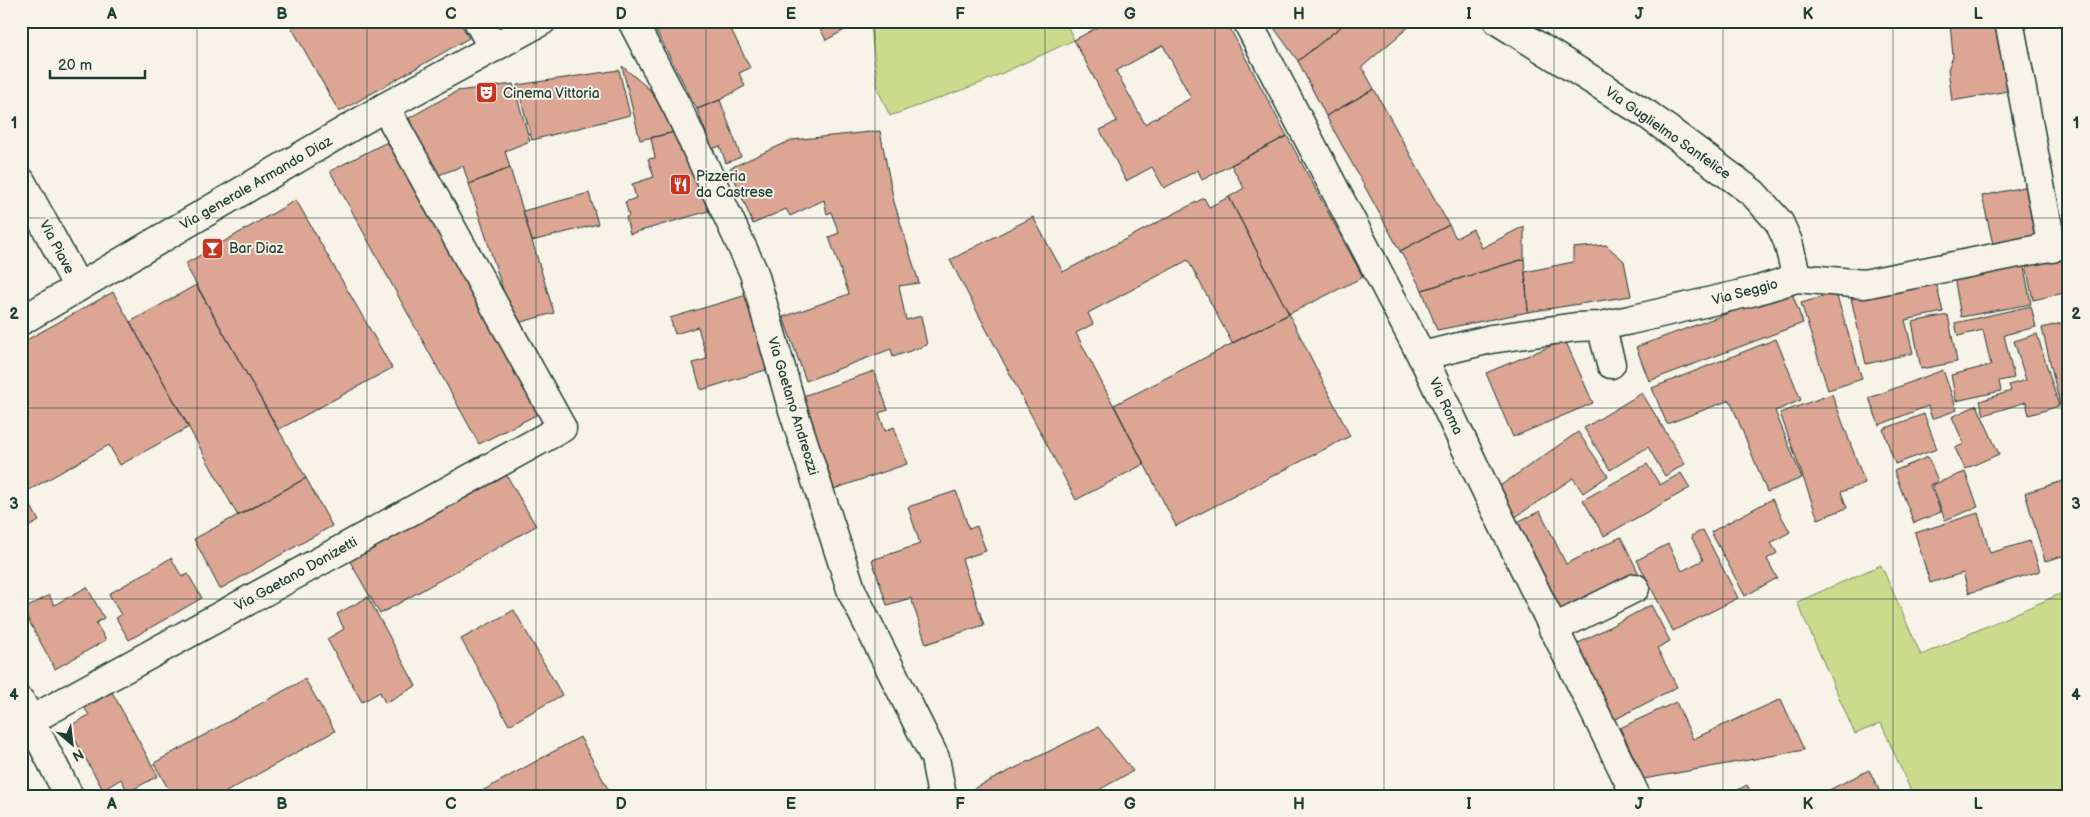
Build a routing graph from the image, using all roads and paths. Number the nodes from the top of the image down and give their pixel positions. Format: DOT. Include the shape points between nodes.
graph roads {
  1 [pos="478,21"];
  2 [pos="542,21"];
  3 [pos="632,21"];
  4 [pos="1248,21"];
  5 [pos="1498,21"];
  6 [pos="2008,21"];
  7 [pos="493,48"];
  8 [pos="385,107"];
  9 [pos="21,181"];
  10 [pos="2061,246"];
  11 [pos="1797,278"];
  12 [pos="78,287"];
  13 [pos="21,321"];
  14 [pos="1602,326"];
  15 [pos="1422,356"];
  16 [pos="1611,364"];
  17 [pos="1635,588"];
  18 [pos="1553,629"];
  19 [pos="26,711"];
  20 [pos="69,796"];
  21 [pos="942,796"];
  22 [pos="1636,796"];
  1 -- 7 [label="street"];
  2 -- 7 [label="street, Via generale Armando Diaz"];
  3 -- 21 [label="street, Via Gaetano Andreozzi" via="678,110 754,273 792,407 852,592 935,758"];
  4 -- 15 [label="street, Via Roma"];
  5 -- 11 [label="street, Via Guglielmo Sanfelice" via="1648,115 1753,193 1779,222"];
  6 -- 10 [label="street"];
  7 -- 8 [label="street, Via generale Armando Diaz"];
  8 -- 12 [label="street, Via generale Armando Diaz"];
  8 -- 19 [label="street, Via Gaetano Donizetti" via="562,428"];
  9 -- 12 [label="street, Via Piave"];
  10 -- 11 [label="street, Via Seggio" via="1864,284"];
  11 -- 14 [label="street, Via Seggio" via="1755,291"];
  12 -- 13 [label="street, Via generale Armando Diaz"];
  14 -- 15 [label="street, Via Seggio" via="1490,339"];
  14 -- 16 [label="street"];
  15 -- 18 [label="street, Via Roma"];
  17 -- 18 [label="street"];
  18 -- 22 [label="street, Via Roma"];
  19 -- 20 [label="street"];
}
